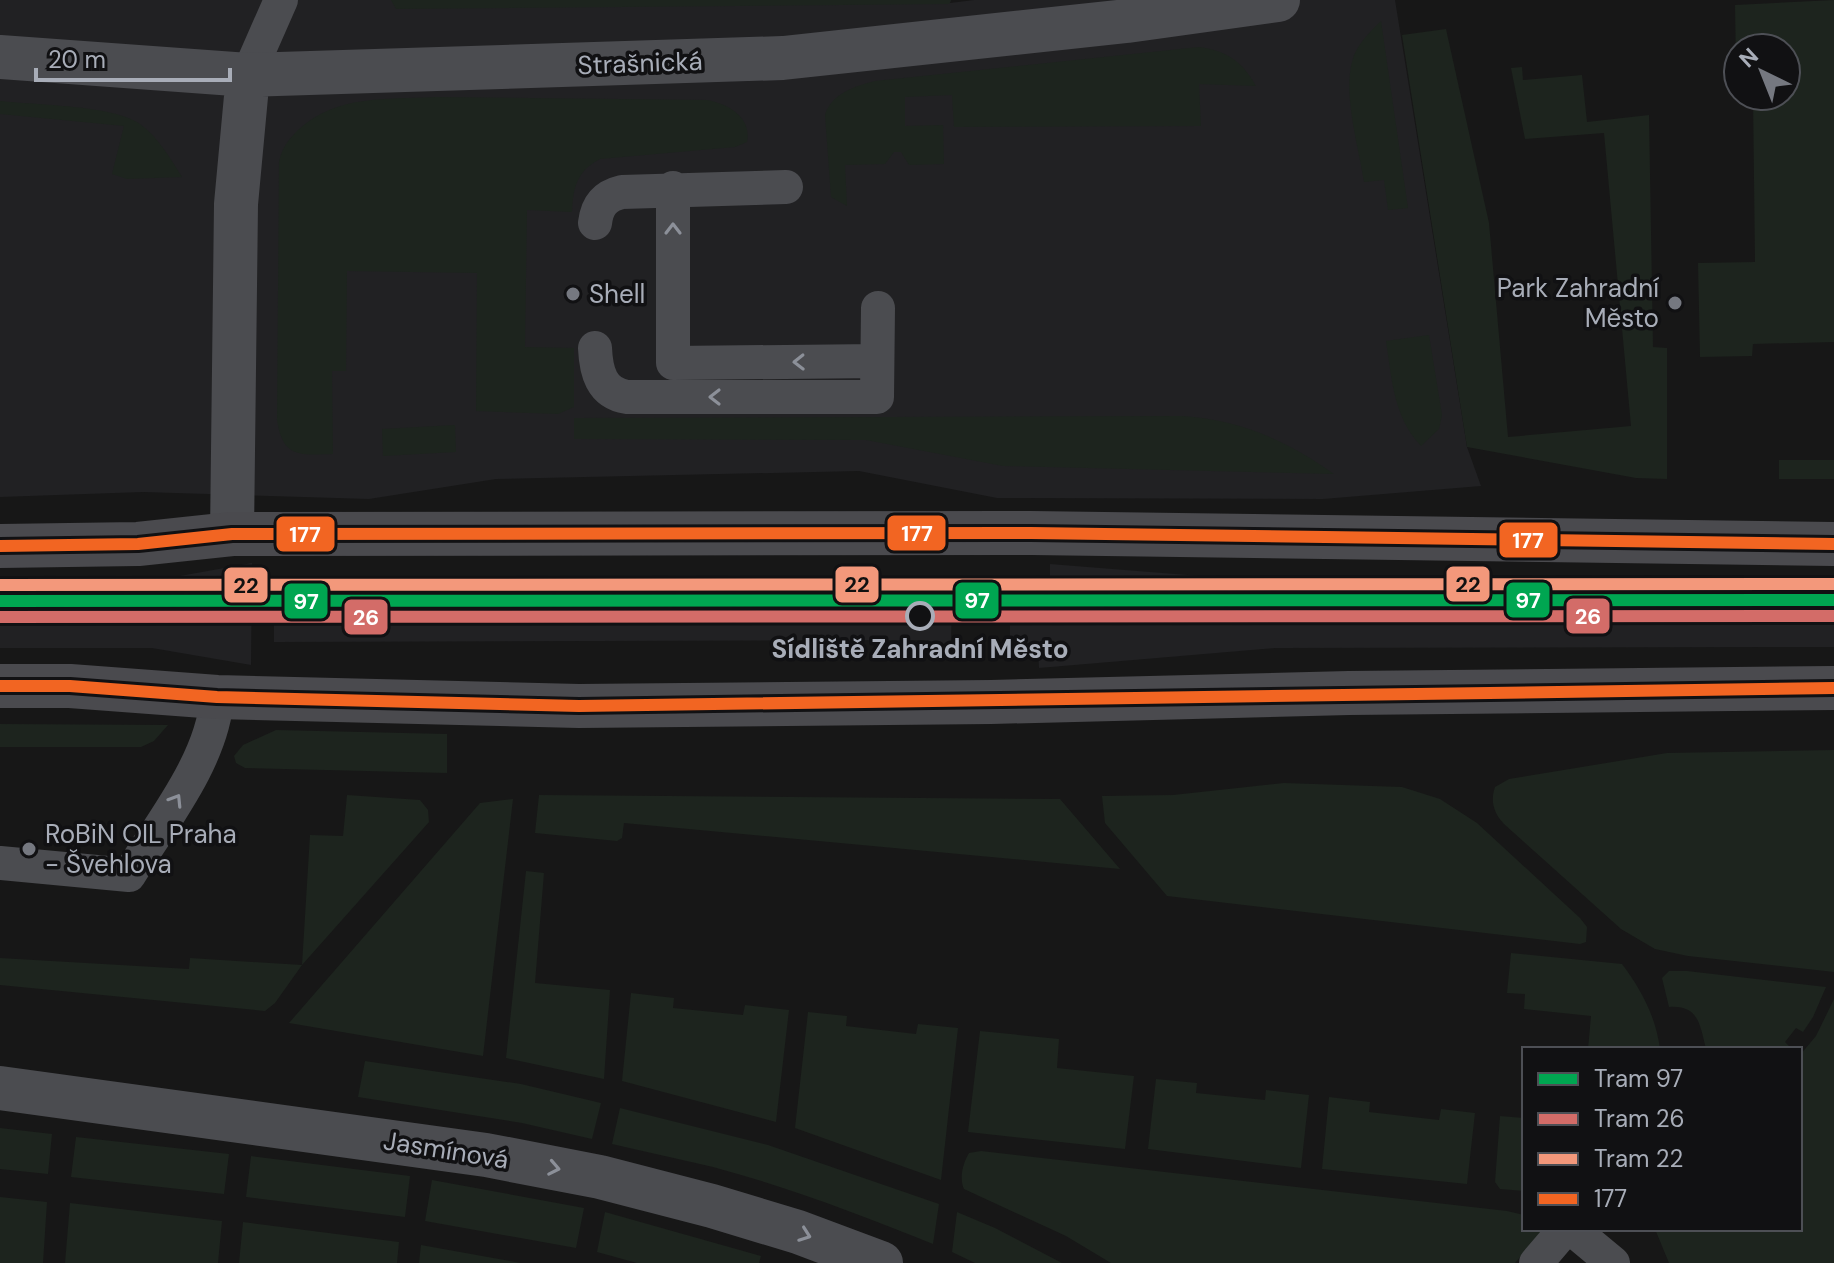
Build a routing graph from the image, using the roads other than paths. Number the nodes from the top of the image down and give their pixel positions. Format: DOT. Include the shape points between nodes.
graph roads {
  1 [pos="281,0"];
  2 [pos="1278,0"];
  3 [pos="0,57"];
  4 [pos="248,75"];
  5 [pos="786,187"];
  6 [pos="673,188"];
  7 [pos="595,223"];
  8 [pos="878,308"];
  9 [pos="595,348"];
  10 [pos="877,361"];
  11 [pos="232,534"];
  12 [pos="1834,544"];
  13 [pos="0,546"];
  14 [pos="0,686"];
  15 [pos="1834,688"];
  16 [pos="217,697"];
  17 [pos="0,863"];
  18 [pos="0,1088"];
  19 [pos="1563,1231"];
  20 [pos="1574,1231"];
  21 [pos="881,1263"];
  22 [pos="1536,1263"];
  23 [pos="1613,1263"];
  1 -- 4 [label="lane"];
  2 -- 4 [label="street, Strašnická" via="783,58"];
  3 -- 4 [label="street, Strašnická"];
  4 -- 11 [label="street" via="236,204"];
  5 -- 6 [label="lane"];
  6 -- 7 [label="lane" via="612,194 596,212"];
  10 -- 6 [label="lane, one-way" via="673,363"];
  8 -- 10 [label="lane"];
  10 -- 9 [label="lane, one-way" via="877,397 627,397 612,393 602,381"];
  11 -- 12 [label="main road" via="1031,533"];
  11 -- 13 [label="main road" via="138,544"];
  14 -- 16 [label="main road"];
  15 -- 16 [label="main road" via="579,706"];
  17 -- 16 [label="lane, one-way" via="129,875 190,777 213,727"];
  18 -- 21 [label="street, Jasmínová, one-way" via="486,1155 600,1177 784,1227"];
  19 -- 22 [label="lane"];
  20 -- 23 [label="lane"];
}
